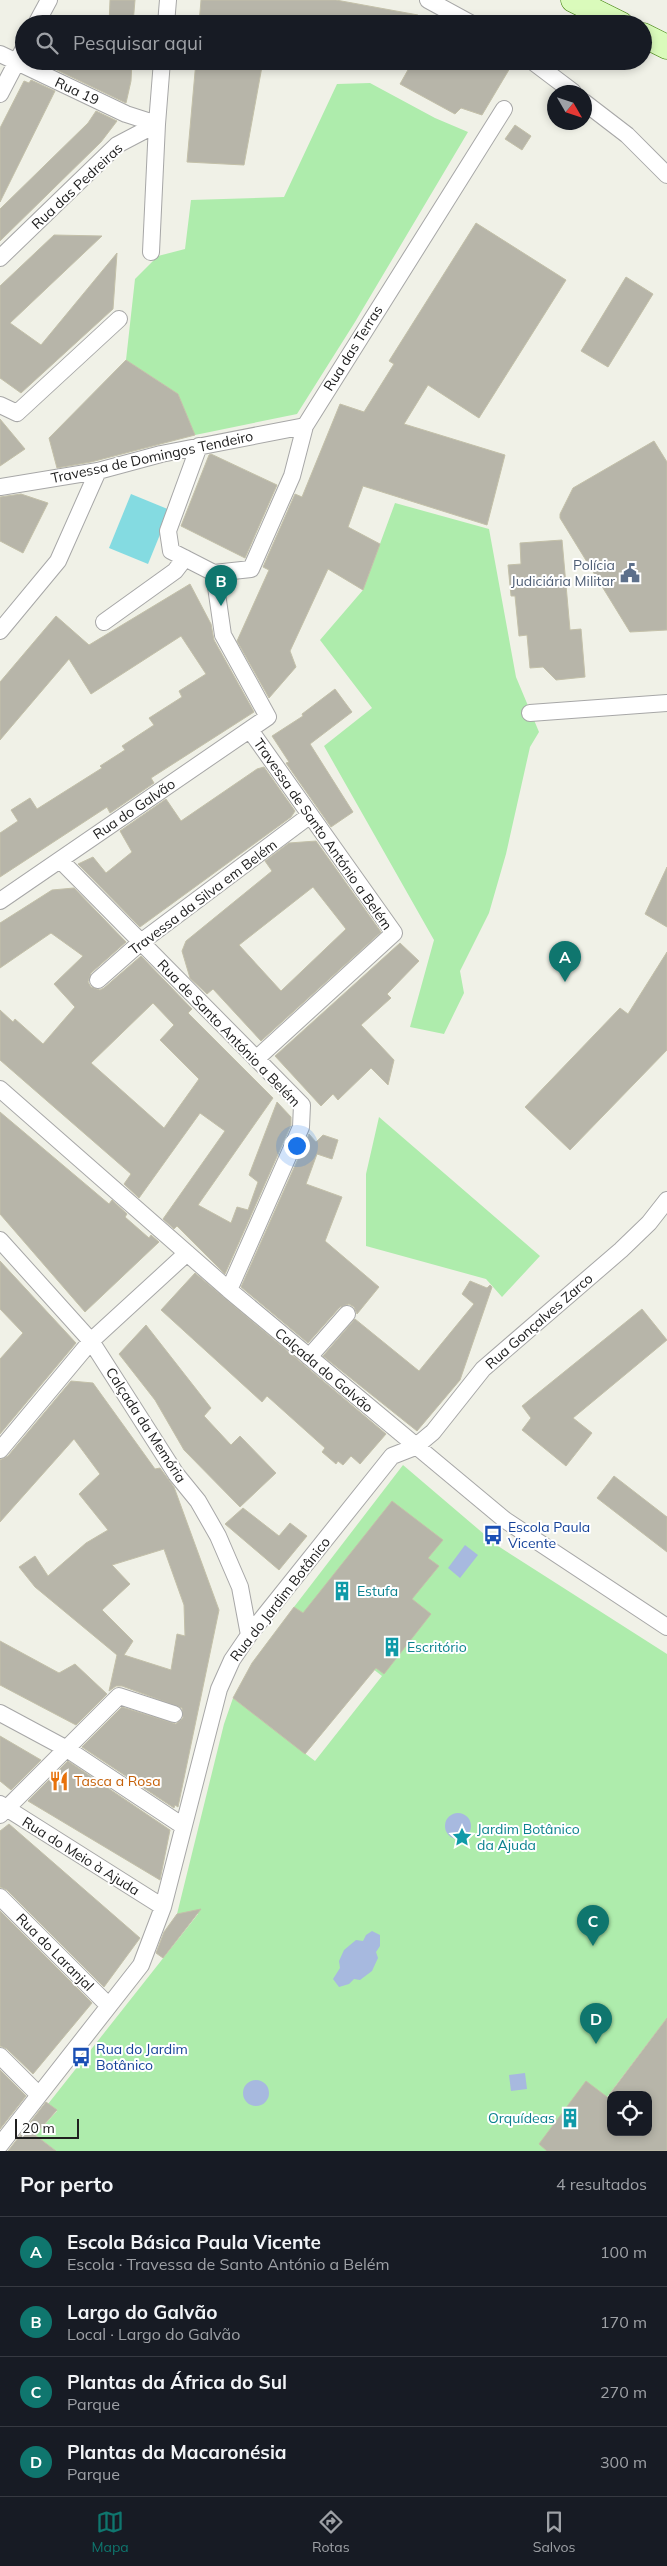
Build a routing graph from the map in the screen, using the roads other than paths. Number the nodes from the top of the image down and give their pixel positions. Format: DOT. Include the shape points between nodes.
graph roads {
  1 [pos="49,0"];
  2 [pos="168,0"];
  3 [pos="428,0"];
  4 [pos="573,0"];
  5 [pos="41,15"];
  6 [pos="167,15"];
  7 [pos="456,15"];
  8 [pos="603,15"];
  9 [pos="652,40"];
  10 [pos="667,47"];
  11 [pos="0,54"];
  12 [pos="15,55"];
  13 [pos="15,65"];
  14 [pos="47,70"];
  15 [pos="161,70"];
  16 [pos="544,70"];
  17 [pos="564,85"];
  18 [pos="0,94"];
  19 [pos="592,108"];
  20 [pos="504,109"];
  21 [pos="156,124"];
  22 [pos="665,167"];
  23 [pos="151,252"];
  24 [pos="0,258"];
  25 [pos="119,319"];
  26 [pos="0,405"];
  27 [pos="305,426"];
  28 [pos="199,446"];
  29 [pos="98,471"];
  30 [pos="0,488"];
  31 [pos="185,558"];
  32 [pos="214,573"];
  33 [pos="104,622"];
  34 [pos="0,631"];
  35 [pos="667,703"];
  36 [pos="530,713"];
  37 [pos="250,730"];
  38 [pos="309,816"];
  39 [pos="60,860"];
  40 [pos="0,901"];
  41 [pos="141,942"];
  42 [pos="98,980"];
  43 [pos="256,1059"];
  44 [pos="0,1089"];
  45 [pos="667,1200"];
  46 [pos="0,1240"];
  47 [pos="187,1253"];
  48 [pos="229,1290"];
  49 [pos="347,1314"];
  50 [pos="91,1341"];
  51 [pos="309,1358"];
  52 [pos="415,1447"];
  53 [pos="0,1450"];
  54 [pos="667,1627"];
  55 [pos="249,1635"];
  56 [pos="0,1713"];
  57 [pos="174,1714"];
  58 [pos="67,1748"];
  59 [pos="2,1810"];
  60 [pos="184,1826"];
  61 [pos="0,1897"];
  62 [pos="163,1907"];
  63 [pos="109,2006"];
  64 [pos="0,2056"];
  65 [pos="39,2095"];
  66 [pos="0,2145"];
  1 -- 5 [label="street"];
  2 -- 6 [label="street"];
  3 -- 7 [label="street"];
  4 -- 8 [label="main road"];
  9 -- 10 [label="main road"];
  11 -- 12 [label="street, Rua 19"];
  13 -- 18 [label="street"];
  14 -- 21 [label="street, Rua 19" via="126,114"];
  15 -- 21 [label="street"];
  16 -- 17 [label="street"];
  19 -- 22 [label="street"];
  20 -- 27 [label="street, Rua das Terras"];
  21 -- 23 [label="street"];
  21 -- 24 [label="street, Rua das Pedreiras" via="117,145"];
  25 -- 26 [label="street" via="17,413"];
  27 -- 28 [label="street, Travessa de Domingos Tendeiro"];
  27 -- 32 [label="street, Rua das Terras" via="292,476 251,569"];
  28 -- 29 [label="street, Travessa de Domingos Tendeiro"];
  28 -- 31 [label="street" via="168,531 171,551"];
  29 -- 30 [label="street, Travessa de Domingos Tendeiro"];
  29 -- 34 [label="street" via="58,561"];
  31 -- 32 [label="street"];
  31 -- 33 [label="street" via="175,571"];
  32 -- 37 [label="street, Rua do Galvão" via="223,635 268,717"];
  35 -- 36 [label="street"];
  37 -- 38 [label="street, Travessa de Santo António a Belém"];
  37 -- 39 [label="street, Rua do Galvão"];
  38 -- 41 [label="street, Travessa da Silva em Belém"];
  38 -- 43 [label="street, Travessa de Santo António a Belém" via="394,933"];
  39 -- 40 [label="street, Rua do Galvão"];
  39 -- 41 [label="street, Rua de Santo António a Belém"];
  41 -- 42 [label="street, Travessa da Silva em Belém"];
  41 -- 43 [label="street, Rua de Santo António a Belém"];
  43 -- 48 [label="street, Rua de Santo António a Belém" via="302,1105 301,1127"];
  44 -- 47 [label="street, Calçada do Galvão"];
  45 -- 52 [label="street, Rua Gonçalves Zarco" via="649,1223 620,1250 484,1369 433,1432"];
  46 -- 50 [label="street, Calçada da Memória"];
  47 -- 48 [label="street, Calçada do Galvão"];
  47 -- 50 [label="street"];
  48 -- 51 [label="street, Calçada do Galvão"];
  49 -- 51 [label="street"];
  50 -- 53 [label="street"];
  50 -- 55 [label="street, Calçada da Memória" via="218,1536 240,1587"];
  51 -- 52 [label="street, Calçada do Galvão"];
  52 -- 54 [label="street, Calçada do Galvão" via="505,1520"];
  52 -- 55 [label="street, Rua do Jardim Botânico" via="392,1456"];
  55 -- 60 [label="street, Rua do Jardim Botânico" via="232,1660 219,1689"];
  56 -- 58 [label="street"];
  57 -- 58 [label="street" via="119,1696"];
  58 -- 59 [label="street"];
  58 -- 60 [label="street"];
  59 -- 62 [label="street, Rua do Meio à Ajuda"];
  60 -- 62 [label="street, Rua do Jardim Botânico"];
  61 -- 63 [label="street, Rua do Laranjal"];
  62 -- 63 [label="street, Rua do Jardim Botânico" via="141,1965"];
  63 -- 65 [label="street, Rua do Jardim Botânico"];
  64 -- 65 [label="street"];
  65 -- 66 [label="street, Rua do Jardim Botânico"];
}
